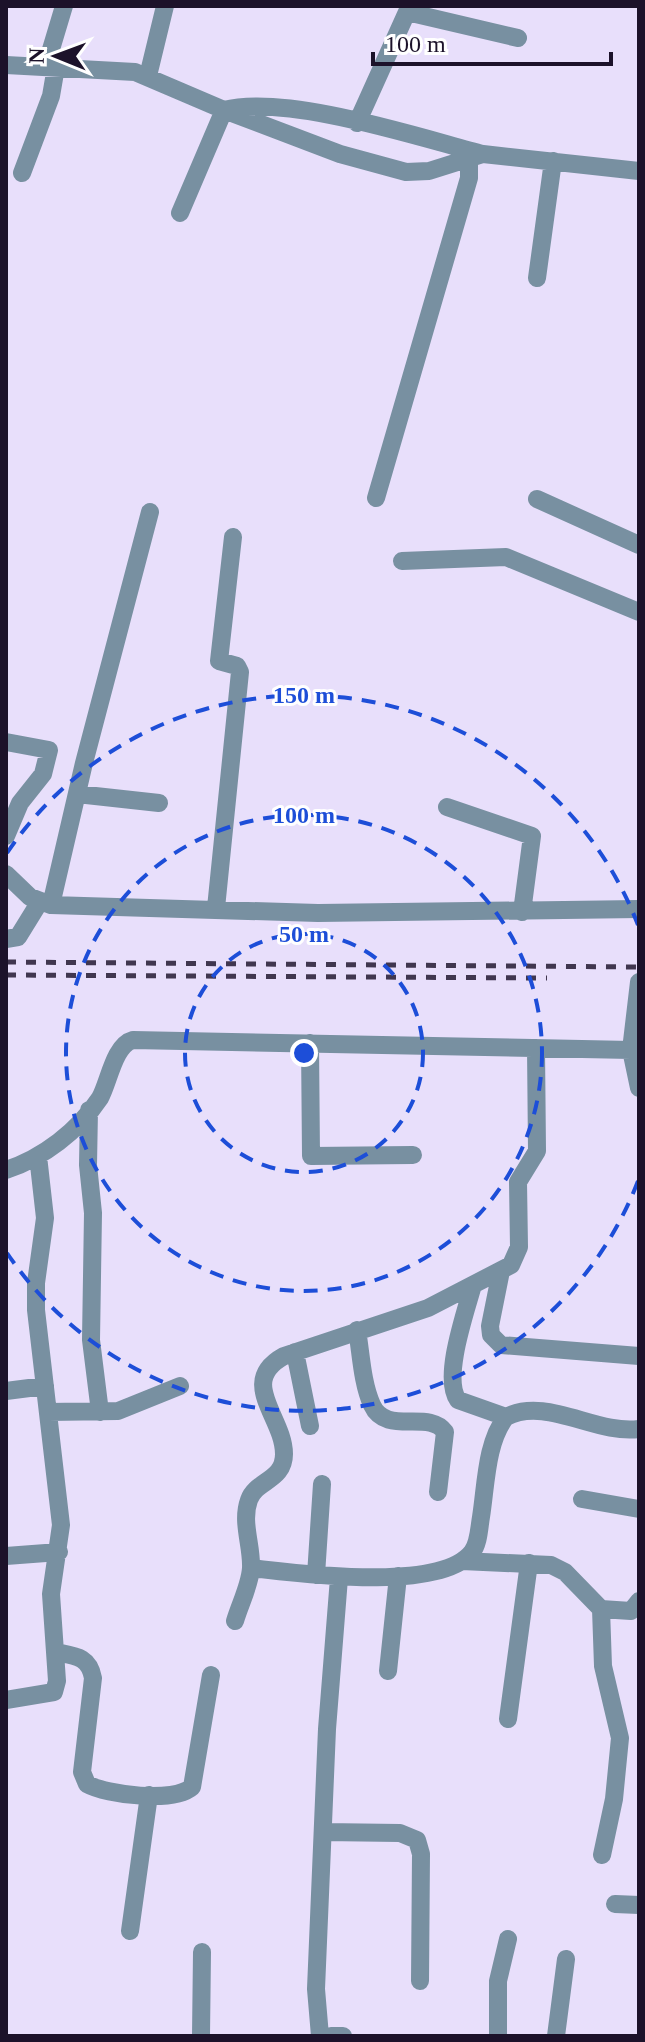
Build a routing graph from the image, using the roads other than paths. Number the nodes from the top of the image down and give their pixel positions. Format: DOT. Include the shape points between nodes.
graph roads {
  1 [pos="64,6"];
  2 [pos="165,6"];
  3 [pos="426,11"];
  4 [pos="518,38"];
  5 [pos="6,65"];
  6 [pos="51,66"];
  7 [pos="148,76"];
  8 [pos="224,110"];
  9 [pos="357,123"];
  10 [pos="476,156"];
  11 [pos="553,161"];
  12 [pos="639,171"];
  13 [pos="22,173"];
  14 [pos="180,213"];
  15 [pos="537,278"];
  16 [pos="376,498"];
  17 [pos="537,499"];
  18 [pos="150,512"];
  19 [pos="233,537"];
  20 [pos="639,545"];
  21 [pos="402,561"];
  22 [pos="639,612"];
  23 [pos="6,742"];
  24 [pos="77,794"];
  25 [pos="159,803"];
  26 [pos="447,807"];
  27 [pos="6,836"];
  28 [pos="6,874"];
  29 [pos="45,904"];
  30 [pos="216,908"];
  31 [pos="639,909"];
  32 [pos="522,912"];
  33 [pos="6,939"];
  34 [pos="639,982"];
  35 [pos="310,1043"];
  36 [pos="536,1048"];
  37 [pos="631,1050"];
  38 [pos="639,1088"];
  39 [pos="89,1110"];
  40 [pos="413,1155"];
  41 [pos="38,1156"];
  42 [pos="6,1170"];
  43 [pos="501,1271"];
  44 [pos="473,1285"];
  45 [pos="357,1330"];
  46 [pos="295,1352"];
  47 [pos="639,1356"];
  48 [pos="45,1386"];
  49 [pos="180,1386"];
  50 [pos="6,1391"];
  51 [pos="48,1412"];
  52 [pos="100,1412"];
  53 [pos="506,1417"];
  54 [pos="310,1426"];
  55 [pos="639,1429"];
  56 [pos="322,1484"];
  57 [pos="438,1492"];
  58 [pos="582,1499"];
  59 [pos="639,1509"];
  60 [pos="59,1552"];
  61 [pos="6,1556"];
  62 [pos="462,1561"];
  63 [pos="529,1563"];
  64 [pos="251,1568"];
  65 [pos="316,1575"];
  66 [pos="398,1576"];
  67 [pos="339,1578"];
  68 [pos="639,1601"];
  69 [pos="601,1609"];
  70 [pos="235,1621"];
  71 [pos="55,1652"];
  72 [pos="388,1671"];
  73 [pos="211,1675"];
  74 [pos="6,1700"];
  75 [pos="508,1719"];
  76 [pos="149,1795"];
  77 [pos="323,1832"];
  78 [pos="602,1855"];
  79 [pos="615,1904"];
  80 [pos="639,1905"];
  81 [pos="130,1931"];
  82 [pos="508,1939"];
  83 [pos="202,1952"];
  84 [pos="566,1959"];
  85 [pos="420,1981"];
  86 [pos="201,2036"];
  87 [pos="320,2036"];
  88 [pos="331,2036"];
  89 [pos="343,2036"];
  90 [pos="498,2036"];
  91 [pos="556,2036"];
  1 -- 6 [label="street"];
  2 -- 7 [label="street"];
  3 -- 4 [label="street"];
  3 -- 9 [label="street" via="405,13"];
  5 -- 6 [label="street"];
  6 -- 7 [label="street"];
  6 -- 13 [label="street" via="51,96"];
  7 -- 8 [label="street"];
  8 -- 9 [label="street" via="264,107"];
  8 -- 10 [label="street" via="340,154 406,172 429,171"];
  8 -- 14 [label="street"];
  9 -- 10 [label="street"];
  10 -- 11 [label="street"];
  10 -- 16 [label="street"];
  11 -- 12 [label="street"];
  11 -- 15 [label="street"];
  17 -- 20 [label="street"];
  18 -- 24 [label="street"];
  19 -- 30 [label="street" via="219,661 240,672"];
  21 -- 22 [label="street" via="506,557"];
  23 -- 27 [label="street" via="49,750 43,774 20,803"];
  24 -- 25 [label="street"];
  24 -- 29 [label="street"];
  26 -- 32 [label="street" via="532,836"];
  28 -- 29 [label="street"];
  29 -- 30 [label="street"];
  29 -- 33 [label="street" via="18,937"];
  30 -- 32 [label="street"];
  31 -- 32 [label="street"];
  34 -- 37 [label="street"];
  35 -- 36 [label="street"];
  35 -- 39 [label="street" via="127,1041"];
  35 -- 40 [label="street" via="311,1156"];
  36 -- 37 [label="street"];
  36 -- 43 [label="street" via="537,1151 518,1182 516,1258"];
  37 -- 38 [label="street"];
  39 -- 41 [label="street" via="54,1147"];
  39 -- 52 [label="street" via="91,1340"];
  41 -- 42 [label="street"];
  41 -- 48 [label="street" via="45,1218 36,1283"];
  43 -- 44 [label="street"];
  43 -- 47 [label="street" via="490,1326 501,1345"];
  44 -- 45 [label="street" via="428,1308"];
  44 -- 53 [label="street" via="452,1388 458,1400"];
  45 -- 46 [label="street"];
  45 -- 57 [label="street" via="376,1412 388,1420 436,1424 445,1432"];
  46 -- 54 [label="street"];
  46 -- 64 [label="street" via="274,1361 263,1375 284,1455 275,1477 250,1495"];
  48 -- 50 [label="street"];
  48 -- 51 [label="street"];
  49 -- 52 [label="street" via="118,1411"];
  51 -- 52 [label="street"];
  51 -- 60 [label="street"];
  53 -- 55 [label="street" via="529,1411"];
  53 -- 62 [label="street" via="494,1439 477,1542"];
  56 -- 65 [label="street"];
  58 -- 59 [label="street"];
  60 -- 61 [label="street"];
  60 -- 71 [label="street" via="51,1594"];
  62 -- 63 [label="street"];
  62 -- 66 [label="street"];
  63 -- 69 [label="street" via="559,1568"];
  63 -- 75 [label="street"];
  64 -- 65 [label="street"];
  64 -- 70 [label="street"];
  65 -- 67 [label="street"];
  66 -- 67 [label="street"];
  66 -- 72 [label="street"];
  67 -- 77 [label="street"];
  68 -- 69 [label="street" via="631,1611"];
  69 -- 78 [label="street" via="603,1666 620,1738"];
  71 -- 74 [label="street" via="54,1692"];
  71 -- 76 [label="street" via="82,1657 91,1665 82,1772 87,1784 99,1791"];
  73 -- 76 [label="street" via="192,1787 172,1797"];
  76 -- 81 [label="street"];
  77 -- 85 [label="street" via="400,1833 417,1840"];
  77 -- 87 [label="street" via="316,1989"];
  79 -- 80 [label="street"];
  82 -- 90 [label="street" via="498,1981"];
  83 -- 86 [label="street"];
  84 -- 91 [label="street"];
  88 -- 89 [label="street"];
}
